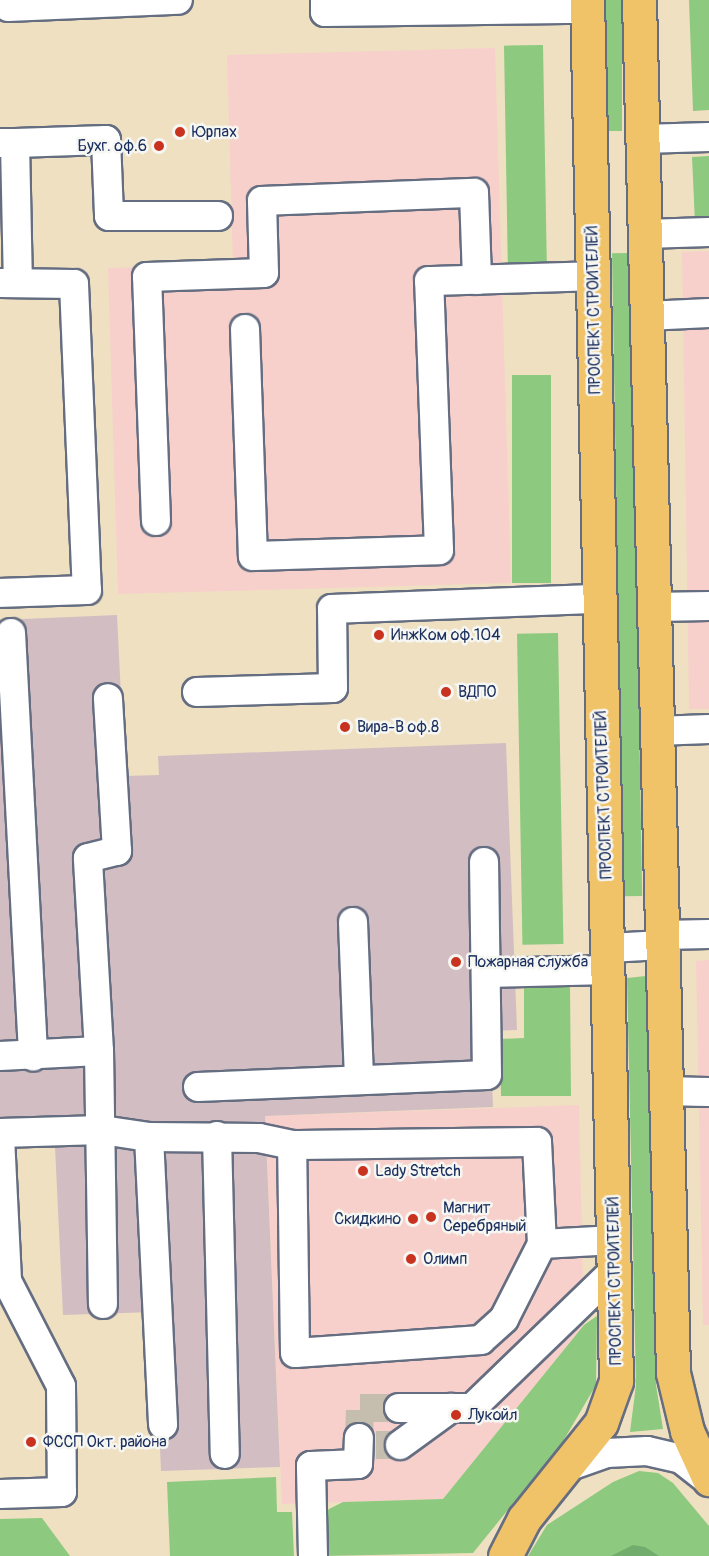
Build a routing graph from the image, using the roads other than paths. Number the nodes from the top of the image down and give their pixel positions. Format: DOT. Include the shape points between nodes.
graph roads {
  1 [pos="178,0"];
  2 [pos="324,0"];
  3 [pos="639,0"];
  4 [pos="587,4"];
  5 [pos="504,5"];
  6 [pos="7,8"];
  7 [pos="709,136"];
  8 [pos="590,138"];
  9 [pos="642,139"];
  10 [pos="7,143"];
  11 [pos="218,216"];
  12 [pos="709,232"];
  13 [pos="592,234"];
  14 [pos="644,234"];
  15 [pos="594,276"];
  16 [pos="477,280"];
  17 [pos="9,283"];
  18 [pos="709,313"];
  19 [pos="646,316"];
  20 [pos="245,329"];
  21 [pos="156,521"];
  22 [pos="0,593"];
  23 [pos="598,599"];
  24 [pos="709,606"];
  25 [pos="653,607"];
  26 [pos="11,633"];
  27 [pos="197,692"];
  28 [pos="108,698"];
  29 [pos="709,729"];
  30 [pos="656,731"];
  31 [pos="484,862"];
  32 [pos="353,922"];
  33 [pos="709,934"];
  34 [pos="662,940"];
  35 [pos="609,959"];
  36 [pos="486,973"];
  37 [pos="99,1051"];
  38 [pos="0,1056"];
  39 [pos="33,1056"];
  40 [pos="359,1080"];
  41 [pos="198,1087"];
  42 [pos="665,1091"];
  43 [pos="709,1092"];
  44 [pos="102,1130"];
  45 [pos="0,1135"];
  46 [pos="217,1136"];
  47 [pos="149,1137"];
  48 [pos="292,1145"];
  49 [pos="542,1244"];
  50 [pos="616,1255"];
  51 [pos="103,1304"];
  52 [pos="451,1407"];
  53 [pos="399,1408"];
  54 [pos="163,1425"];
  55 [pos="225,1454"];
  56 [pos="567,1467"];
  57 [pos="709,1480"];
  58 [pos="0,1494"];
  59 [pos="503,1551"];
  60 [pos="313,1556"];
  1 -- 6 [label="street"];
  2 -- 5 [label="street" via="325,12"];
  3 -- 9 [label="main road"];
  4 -- 5 [label="street"];
  4 -- 8 [label="main road, ПРОСПЕКТ СТРОИТЕЛЕЙ"];
  7 -- 9 [label="street"];
  8 -- 9 [label="main road" via="617,148"];
  8 -- 13 [label="main road, ПРОСПЕКТ СТРОИТЕЛЕЙ"];
  9 -- 14 [label="main road"];
  10 -- 11 [label="street" via="106,140 109,216"];
  10 -- 17 [label="street"];
  12 -- 14 [label="street"];
  13 -- 14 [label="main road" via="618,224"];
  13 -- 15 [label="main road, ПРОСПЕКТ СТРОИТЕЛЕЙ"];
  14 -- 19 [label="main road"];
  15 -- 16 [label="street"];
  15 -- 23 [label="main road, ПРОСПЕКТ СТРОИТЕЛЕЙ"];
  16 -- 20 [label="street" via="429,281 439,550 253,556"];
  16 -- 21 [label="street" via="474,193 262,201 264,273 147,277"];
  17 -- 22 [label="street" via="74,284 87,590"];
  18 -- 19 [label="street"];
  19 -- 25 [label="main road"];
  23 -- 27 [label="street" via="332,609 333,688"];
  23 -- 35 [label="main road, ПРОСПЕКТ СТРОИТЕЛЕЙ"];
  24 -- 25 [label="street"];
  25 -- 30 [label="main road"];
  26 -- 39 [label="street"];
  28 -- 37 [label="street" via="117,851 88,858"];
  29 -- 30 [label="street"];
  30 -- 34 [label="main road"];
  31 -- 36 [label="street"];
  32 -- 40 [label="street"];
  33 -- 34 [label="street"];
  34 -- 35 [label="street"];
  34 -- 42 [label="main road"];
  35 -- 36 [label="street"];
  35 -- 50 [label="main road, ПРОСПЕКТ СТРОИТЕЛЕЙ"];
  36 -- 40 [label="street" via="487,1075"];
  37 -- 39 [label="street"];
  37 -- 44 [label="street"];
  38 -- 39 [label="street"];
  40 -- 41 [label="street"];
  42 -- 43 [label="street"];
  42 -- 57 [label="main road" via="673,1373 687,1431"];
  44 -- 45 [label="street"];
  44 -- 47 [label="street"];
  44 -- 51 [label="street"];
  45 -- 58 [label="street" via="7,1281 61,1386 62,1492"];
  46 -- 47 [label="street"];
  46 -- 48 [label="street" via="259,1138"];
  46 -- 55 [label="street"];
  47 -- 54 [label="street"];
  48 -- 49 [label="street" via="537,1142"];
  48 -- 49 [label="street" via="295,1353 481,1340 504,1319"];
  49 -- 50 [label="street"];
  50 -- 52 [label="street" via="471,1408"];
  50 -- 56 [label="main road, ПРОСПЕКТ СТРОИТЕЛЕЙ" via="617,1358 611,1401 601,1423"];
  52 -- 53 [label="street"];
  52 -- 60 [label="street" via="373,1443 358,1464 311,1466"];
  56 -- 57 [label="street" via="607,1453 647,1451 681,1460"];
  56 -- 59 [label="main road, ПРОСПЕКТ СТРОИТЕЛЕЙ"];
}
